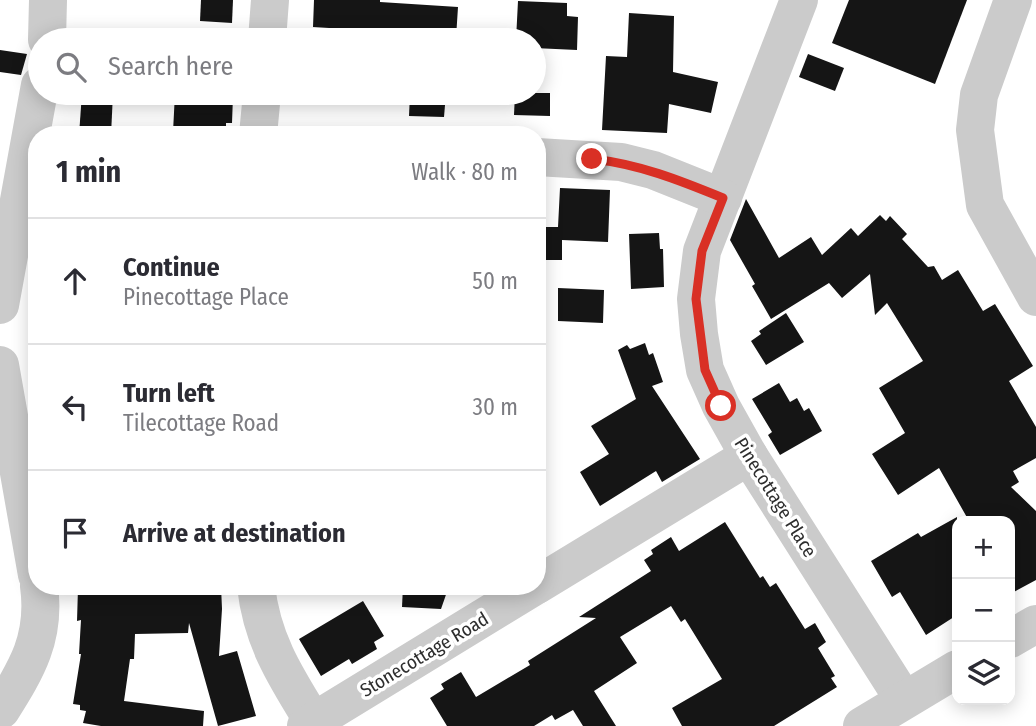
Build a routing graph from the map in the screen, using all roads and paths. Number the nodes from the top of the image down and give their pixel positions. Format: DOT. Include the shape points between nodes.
graph roads {
  1 [pos="48,0"];
  2 [pos="270,0"];
  3 [pos="799,0"];
  4 [pos="1013,0"];
  5 [pos="47,28"];
  6 [pos="268,28"];
  7 [pos="36,105"];
  8 [pos="261,105"];
  9 [pos="33,126"];
  10 [pos="259,126"];
  11 [pos="28,151"];
  12 [pos="546,158"];
  13 [pos="723,198"];
  14 [pos="1036,297"];
  15 [pos="0,305"];
  16 [pos="0,365"];
  17 [pos="749,456"];
  18 [pos="28,524"];
  19 [pos="546,579"];
  20 [pos="40,595"];
  21 [pos="257,595"];
  22 [pos="520,595"];
  23 [pos="1036,624"];
  24 [pos="1015,636"];
  25 [pos="952,672"];
  26 [pos="904,700"];
  27 [pos="9,715"];
  28 [pos="312,724"];
  29 [pos="862,726"];
  1 -- 5 [label="street"];
  2 -- 6 [label="street"];
  3 -- 13 [label="street, Pinecottage Place"];
  4 -- 14 [label="street" via="979,95 975,130 985,205"];
  7 -- 9 [label="street"];
  8 -- 10 [label="street"];
  11 -- 15 [label="street"];
  12 -- 13 [label="street" via="621,162"];
  13 -- 17 [label="street, Pinecottage Place" via="702,251 696,299 699,334 705,370"];
  16 -- 18 [label="street"];
  17 -- 19 [label="street, Stonecottage Road"];
  17 -- 26 [label="street, Pinecottage Place"];
  20 -- 27 [label="street" via="37,645"];
  21 -- 28 [label="street" via="273,654"];
  22 -- 28 [label="street, Stonecottage Road"];
  23 -- 24 [label="street"];
  25 -- 26 [label="street"];
  26 -- 29 [label="street"];
}
